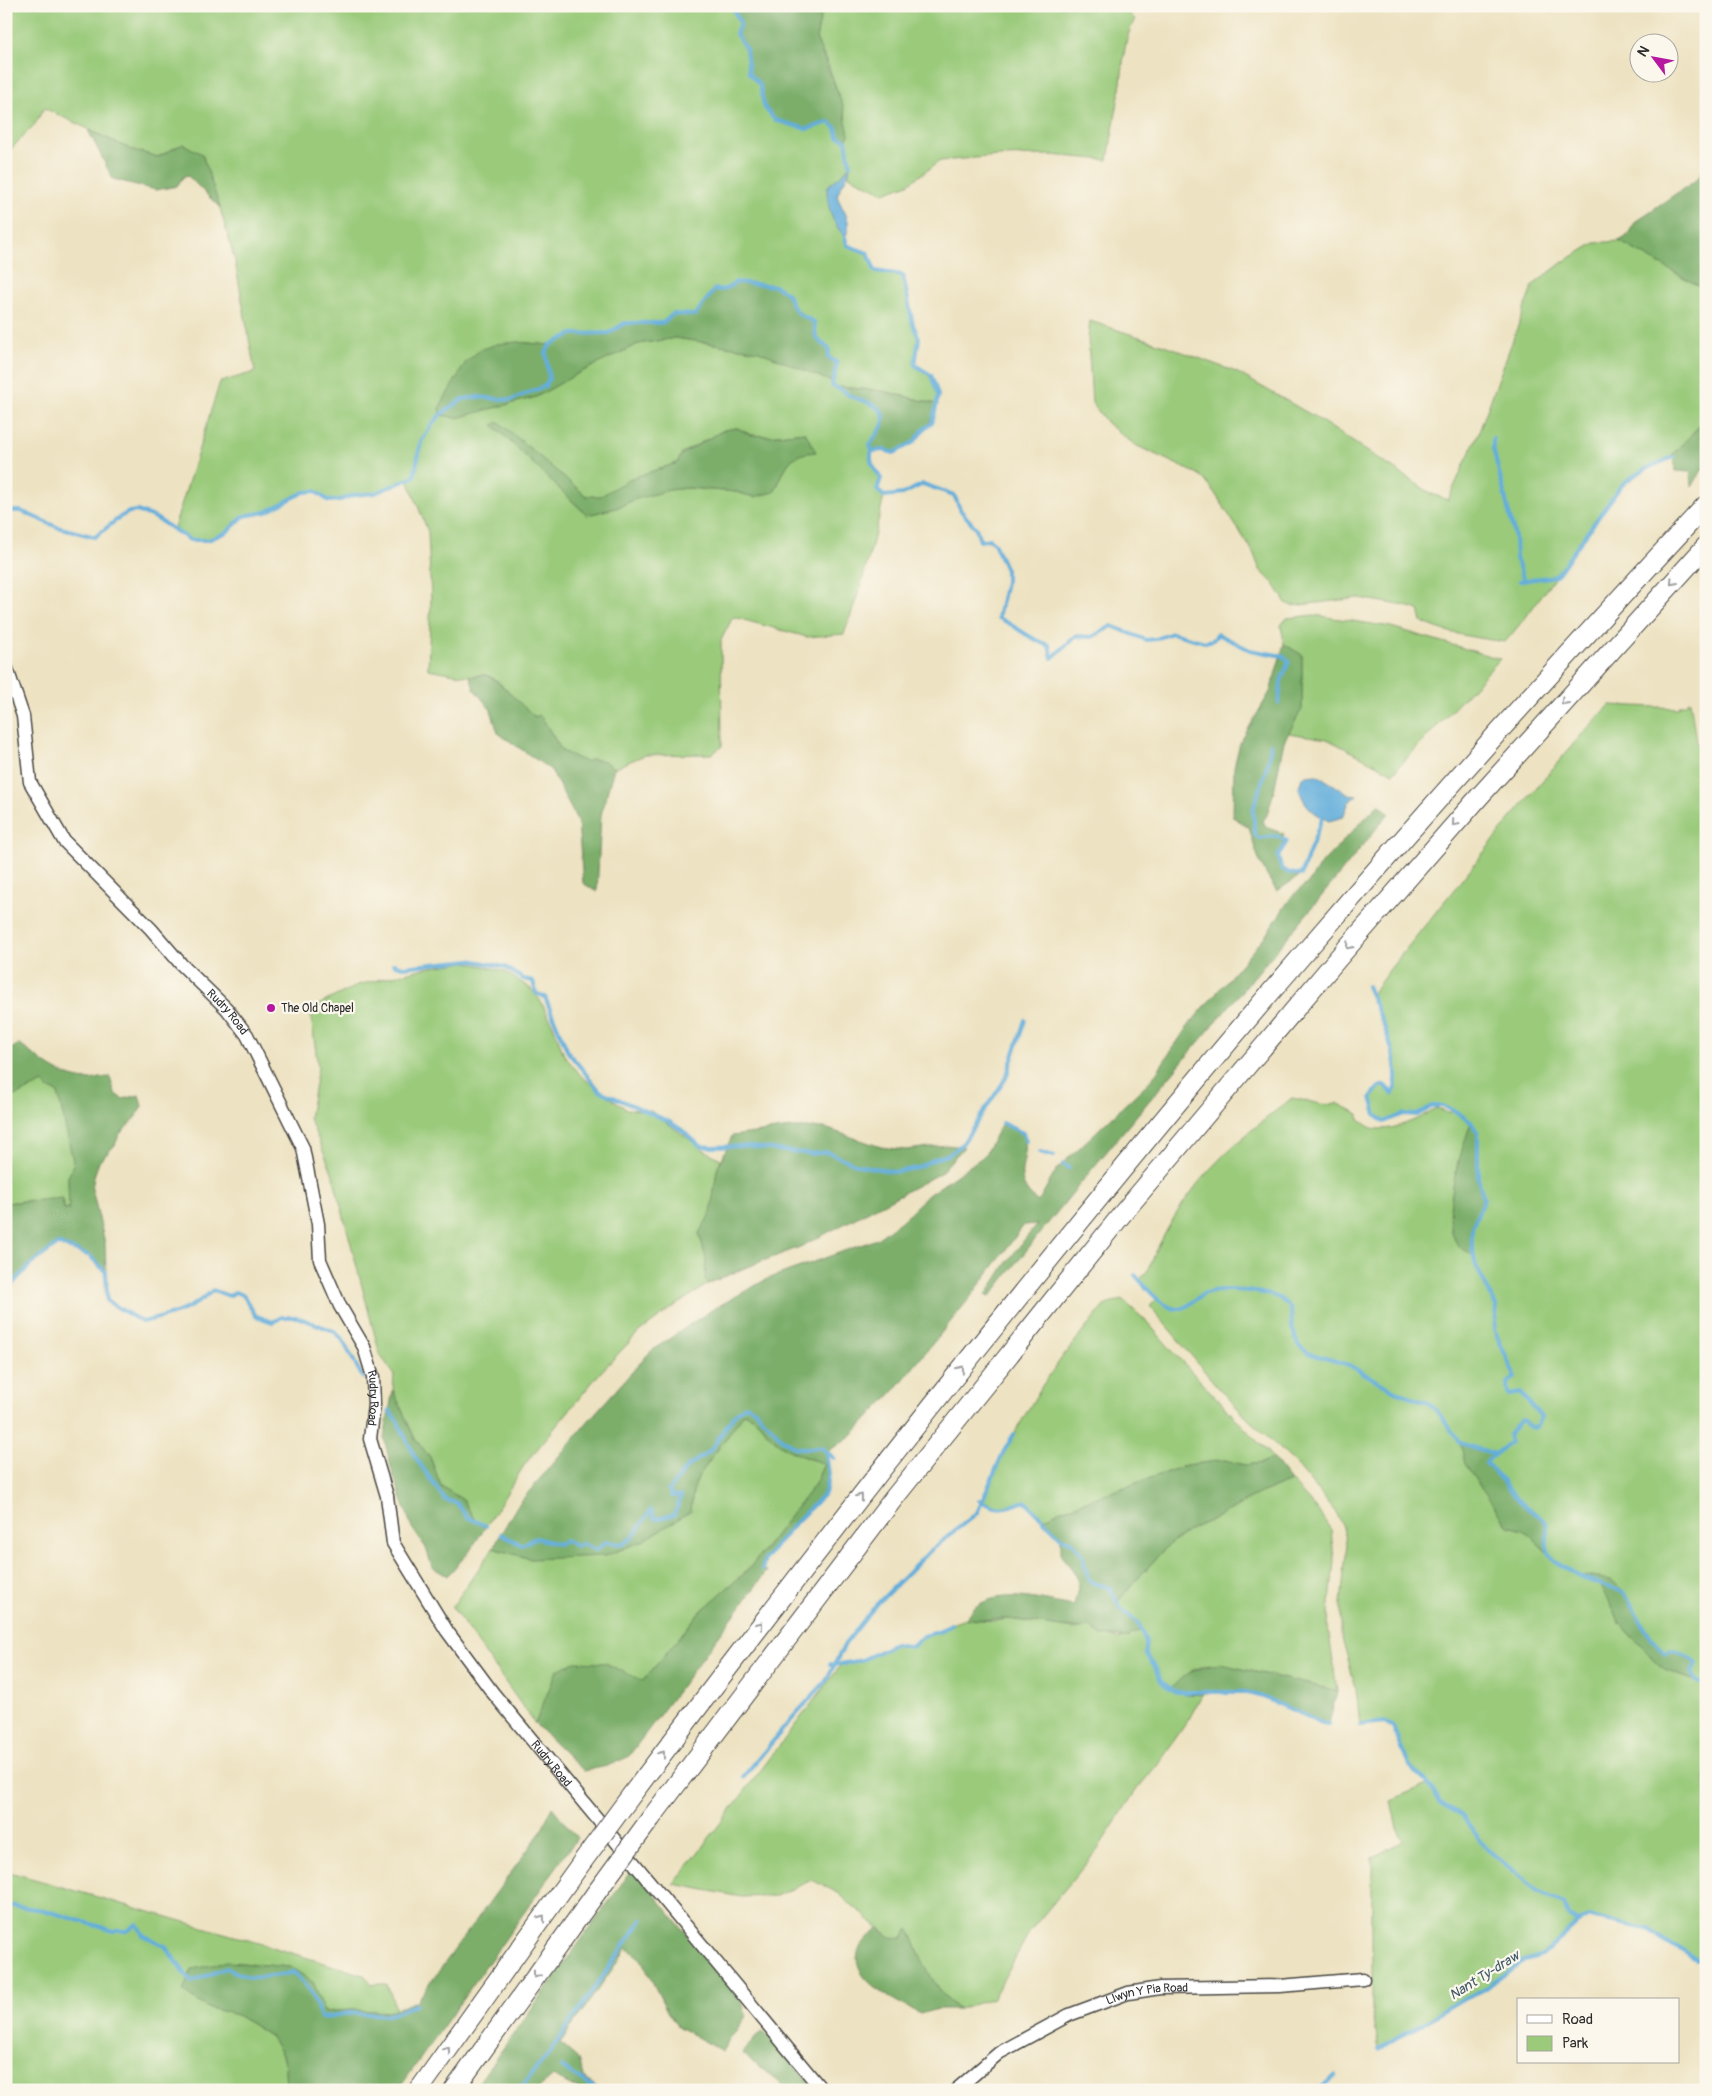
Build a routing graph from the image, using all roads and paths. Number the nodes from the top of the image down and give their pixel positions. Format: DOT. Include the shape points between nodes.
graph roads {
  1 [pos="1706,505"];
  2 [pos="1706,546"];
  3 [pos="6,666"];
  4 [pos="1364,1979"];
  5 [pos="419,2090"];
  6 [pos="454,2090"];
  7 [pos="822,2090"];
  8 [pos="956,2090"];
  5 -- 1 [label="highway, one-way, bridge" via="633,1793 872,1482 1128,1164 1311,945 1596,623"];
  2 -- 6 [label="highway, one-way, bridge" via="1339,957 1123,1213 894,1498 651,1818"];
  3 -- 7 [label="street, Rudry Road" via="23,716 30,782 64,841 227,1009 247,1035 303,1148 318,1224 320,1260 340,1306 364,1347 373,1377 370,1439 387,1496 393,1543 447,1632 493,1693"];
  4 -- 8 [label="street, Llwyn Y Pia Road" via="1280,1986 1160,1988 1128,1993 1069,2015 999,2053"];
}
